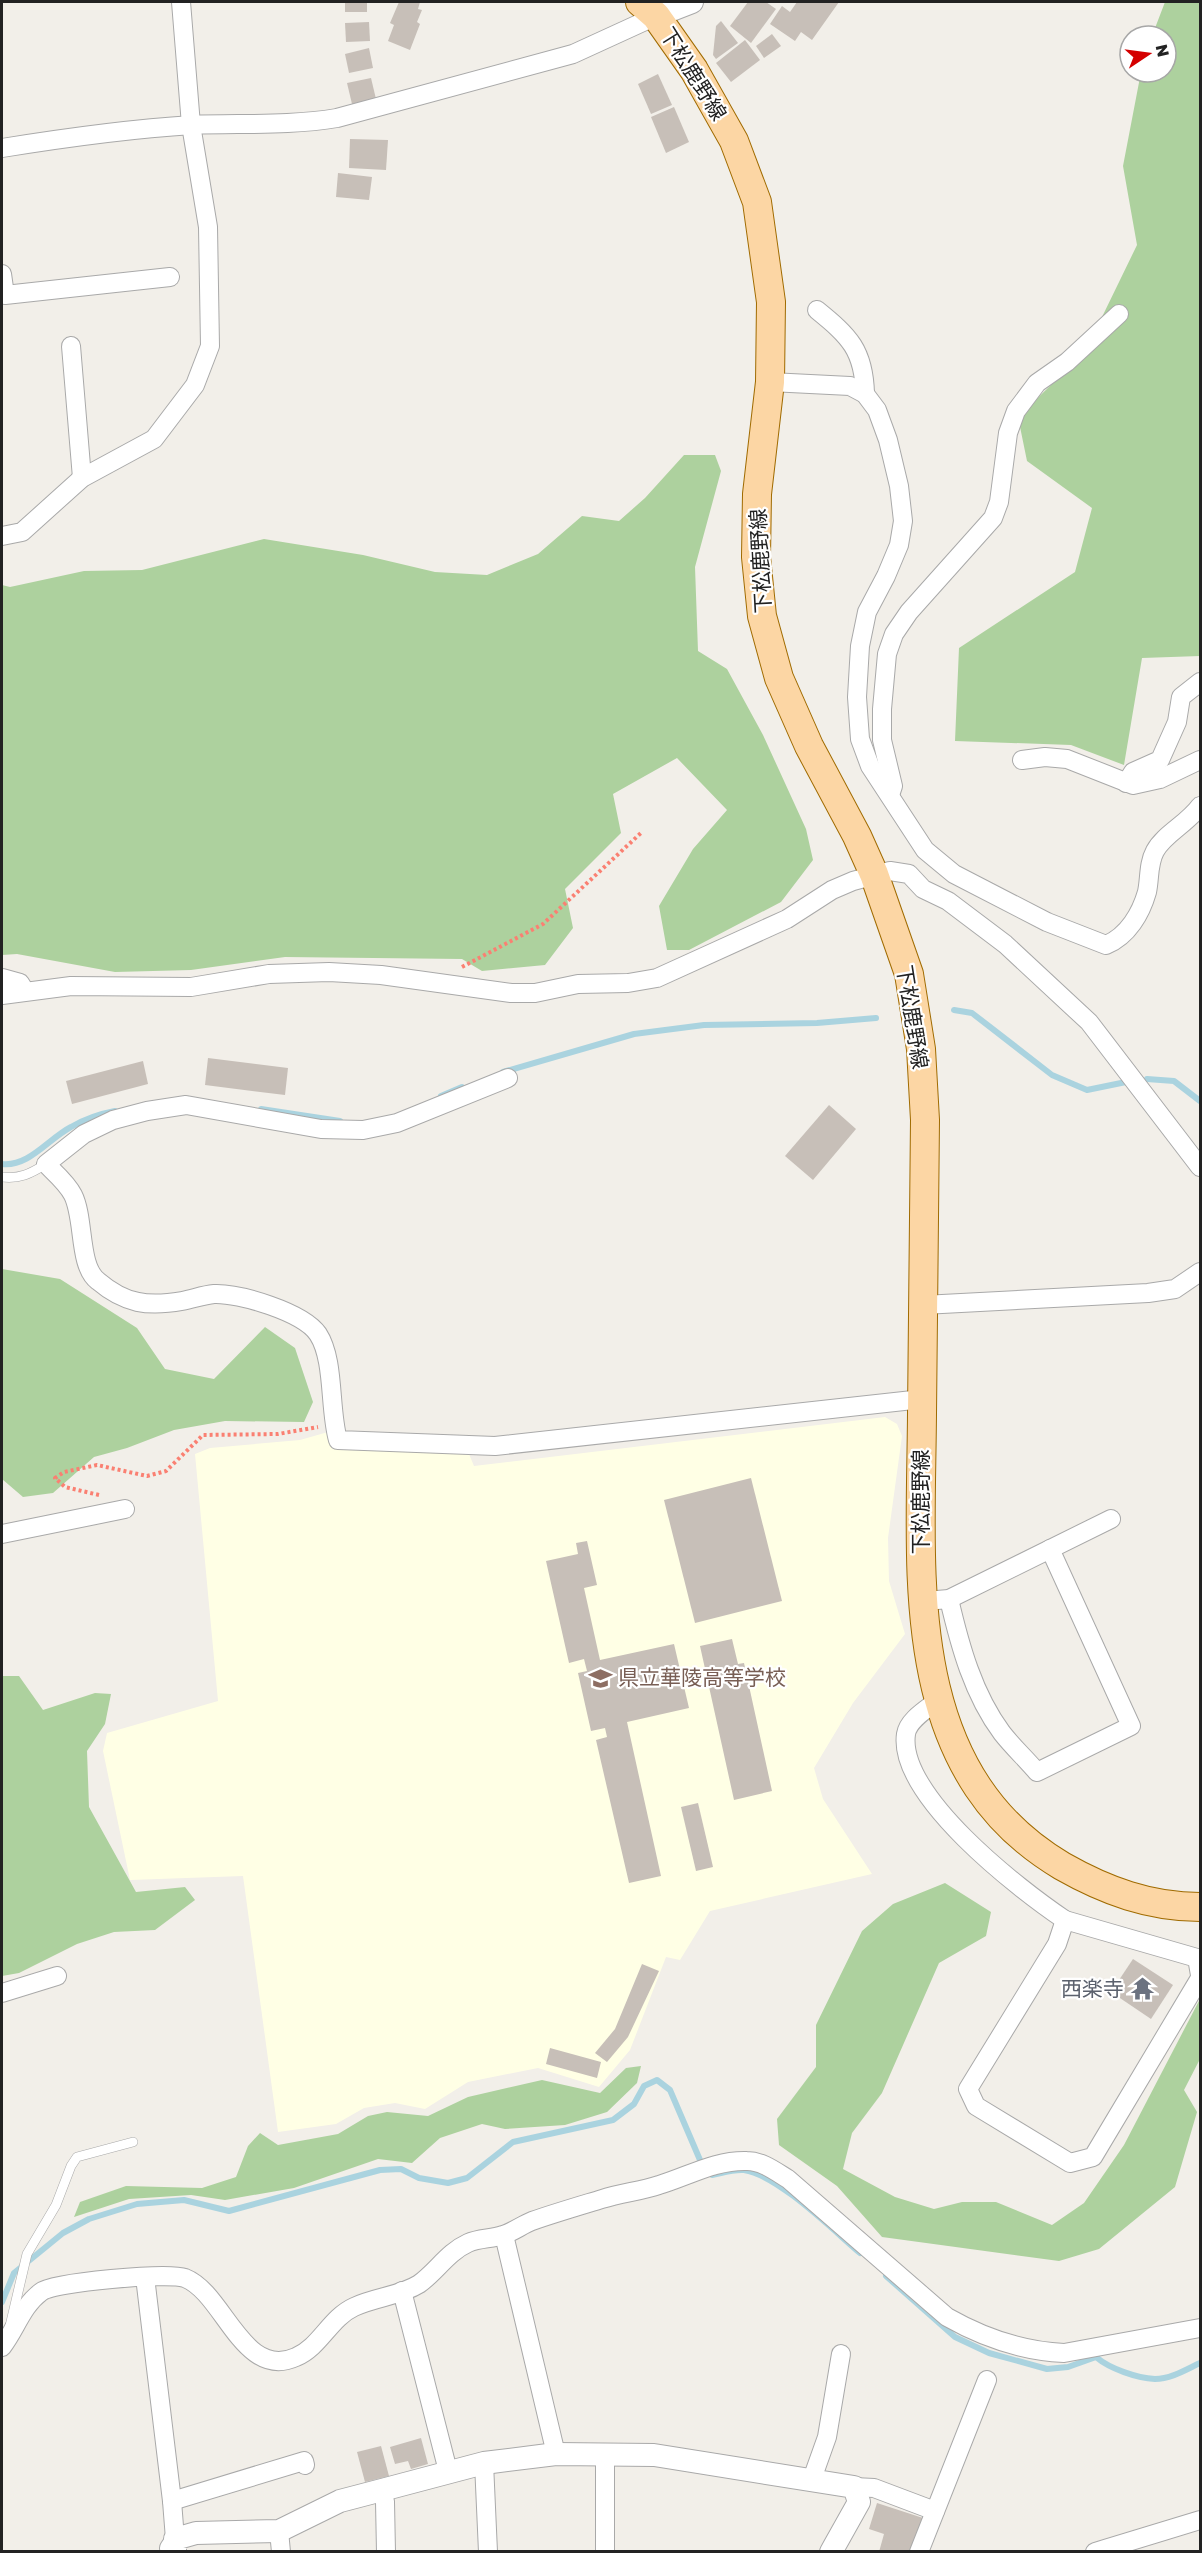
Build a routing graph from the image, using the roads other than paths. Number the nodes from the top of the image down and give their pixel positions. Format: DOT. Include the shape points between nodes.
graph roads {
  1 [pos="181,2"];
  2 [pos="692,2"];
  3 [pos="648,9"];
  4 [pos="191,125"];
  5 [pos="2,148"];
  6 [pos="2,274"];
  7 [pos="170,277"];
  8 [pos="817,310"];
  9 [pos="1119,314"];
  10 [pos="70,346"];
  11 [pos="770,382"];
  12 [pos="865,394"];
  13 [pos="82,478"];
  14 [pos="2,536"];
  15 [pos="1200,682"];
  16 [pos="1022,760"];
  17 [pos="1200,760"];
  18 [pos="1126,783"];
  19 [pos="890,795"];
  20 [pos="1200,806"];
  21 [pos="925,850"];
  22 [pos="874,874"];
  23 [pos="909,874"];
  24 [pos="2,978"];
  25 [pos="25,991"];
  26 [pos="2,995"];
  27 [pos="508,1078"];
  28 [pos="46,1164"];
  29 [pos="1200,1167"];
  30 [pos="2,1178"];
  31 [pos="1200,1272"];
  32 [pos="923,1305"];
  33 [pos="922,1399"];
  34 [pos="125,1509"];
  35 [pos="1111,1519"];
  36 [pos="2,1533"];
  37 [pos="1050,1550"];
  38 [pos="935,1600"];
  39 [pos="937,1701"];
  40 [pos="1200,1907"];
  41 [pos="1065,1920"];
  42 [pos="57,1976"];
  43 [pos="1200,1977"];
  44 [pos="2,1993"];
  45 [pos="133,2142"];
  46 [pos="504,2235"];
  47 [pos="145,2277"];
  48 [pos="402,2291"];
  49 [pos="1200,2328"];
  50 [pos="6,2341"];
  51 [pos="841,2354"];
  52 [pos="987,2380"];
  53 [pos="556,2454"];
  54 [pos="605,2454"];
  55 [pos="484,2463"];
  56 [pos="305,2465"];
  57 [pos="448,2471"];
  58 [pos="812,2479"];
  59 [pos="854,2487"];
  60 [pos="382,2490"];
  61 [pos="172,2501"];
  62 [pos="935,2511"];
  63 [pos="1200,2520"];
  64 [pos="280,2541"];
  65 [pos="172,2547"];
  66 [pos="386,2552"];
  67 [pos="488,2552"];
  68 [pos="605,2552"];
  69 [pos="831,2552"];
  70 [pos="919,2552"];
  71 [pos="1095,2552"];
  1 -- 4 [label="street"];
  2 -- 3 [label="street"];
  3 -- 4 [label="street" via="573,54 338,118 303,124"];
  3 -- 11 [label="main road, 下松鹿野線" via="694,70 734,141 757,202 771,302"];
  4 -- 5 [label="street"];
  4 -- 13 [label="street" via="208,226 210,346 195,385 154,439"];
  6 -- 7 [label="street" via="5,295"];
  8 -- 12 [label="street" via="856,347 865,374"];
  9 -- 19 [label="street" via="1067,362 1049,371 1016,411 1008,433 999,502 993,518 894,634 887,654 882,709 882,740 893,786"];
  10 -- 13 [label="street"];
  11 -- 12 [label="street" via="850,386"];
  11 -- 22 [label="main road, 下松鹿野線" via="757,494 756,557 762,616 779,678"];
  12 -- 19 [label="street" via="877,410 888,440 903,521 899,545 867,612 857,697 863,748"];
  13 -- 14 [label="street" via="22,532"];
  15 -- 18 [label="street" via="1181,697 1177,722 1160,760 1133,772"];
  16 -- 18 [label="street" via="1067,759"];
  17 -- 18 [label="street" via="1160,778"];
  19 -- 21 [label="street"];
  20 -- 21 [label="street" via="1154,852 1147,891 1136,921 1107,945 1047,922 954,874"];
  21 -- 23 [label="street"];
  22 -- 23 [label="street"];
  22 -- 25 [label="street" via="832,890 787,920 657,978 628,983 578,984 535,993 511,993 329,972 269,975 191,987 71,986"];
  22 -- 32 [label="main road, 下松鹿野線" via="909,974 921,1049 925,1120"];
  23 -- 29 [label="street" via="923,889 948,901 1005,944 1089,1022"];
  24 -- 25 [label="street" via="20,983"];
  25 -- 26 [label="street"];
  27 -- 28 [label="street" via="397,1123 363,1130 321,1129 186,1105 147,1111 113,1120 84,1134"];
  28 -- 30 [label="lane" via="17,1179"];
  28 -- 33 [label="street" via="73,1195 81,1217 87,1266 96,1280 132,1302 148,1305 214,1294 244,1299 296,1315 317,1333 326,1353 338,1440 495,1446"];
  31 -- 32 [label="street" via="1174,1289 1148,1293"];
  32 -- 33 [label="main road, 下松鹿野線"];
  33 -- 38 [label="main road, 下松鹿野線"];
  34 -- 36 [label="street"];
  35 -- 37 [label="street"];
  37 -- 38 [label="street"];
  37 -- 38 [label="street" via="1131,1726 1037,1772 1002,1733 978,1693 960,1646"];
  38 -- 39 [label="main road, 下松鹿野線"];
  39 -- 40 [label="main road, 下松鹿野線" via="964,1765 998,1815 1044,1855 1096,1885 1126,1896"];
  39 -- 41 [label="street" via="906,1731 906,1754 917,1780 956,1830 1038,1902"];
  41 -- 43 [label="street" via="1197,1958"];
  41 -- 43 [label="street" via="1057,1944 968,2089 976,2106 1070,2163 1093,2157"];
  42 -- 44 [label="street"];
  45 -- 50 [label="lane" via="77,2157 71,2166 56,2205 27,2254"];
  46 -- 48 [label="street" via="468,2243 419,2284"];
  46 -- 49 [label="street" via="530,2222 660,2185 699,2169 750,2161 788,2179 947,2316 974,2332 1005,2343 1064,2353"];
  46 -- 53 [label="street"];
  47 -- 48 [label="street" via="185,2278 200,2289 248,2347 274,2361 296,2357 354,2306"];
  47 -- 50 [label="street" via="65,2284 44,2290 28,2302"];
  47 -- 61 [label="street"];
  48 -- 57 [label="street"];
  51 -- 58 [label="street" via="827,2437"];
  52 -- 62 [label="street"];
  53 -- 54 [label="street"];
  53 -- 55 [label="street"];
  54 -- 58 [label="street" via="654,2455"];
  54 -- 68 [label="street"];
  55 -- 57 [label="street"];
  55 -- 67 [label="street"];
  56 -- 61 [label="street" via="304,2461"];
  57 -- 60 [label="street"];
  58 -- 59 [label="street"];
  59 -- 62 [label="street" via="874,2488"];
  59 -- 69 [label="street" via="859,2502"];
  60 -- 64 [label="street" via="340,2501"];
  60 -- 66 [label="street"];
  61 -- 65 [label="street"];
  62 -- 70 [label="street"];
  63 -- 71 [label="street"];
  64 -- 65 [label="street" via="196,2534"];
}
